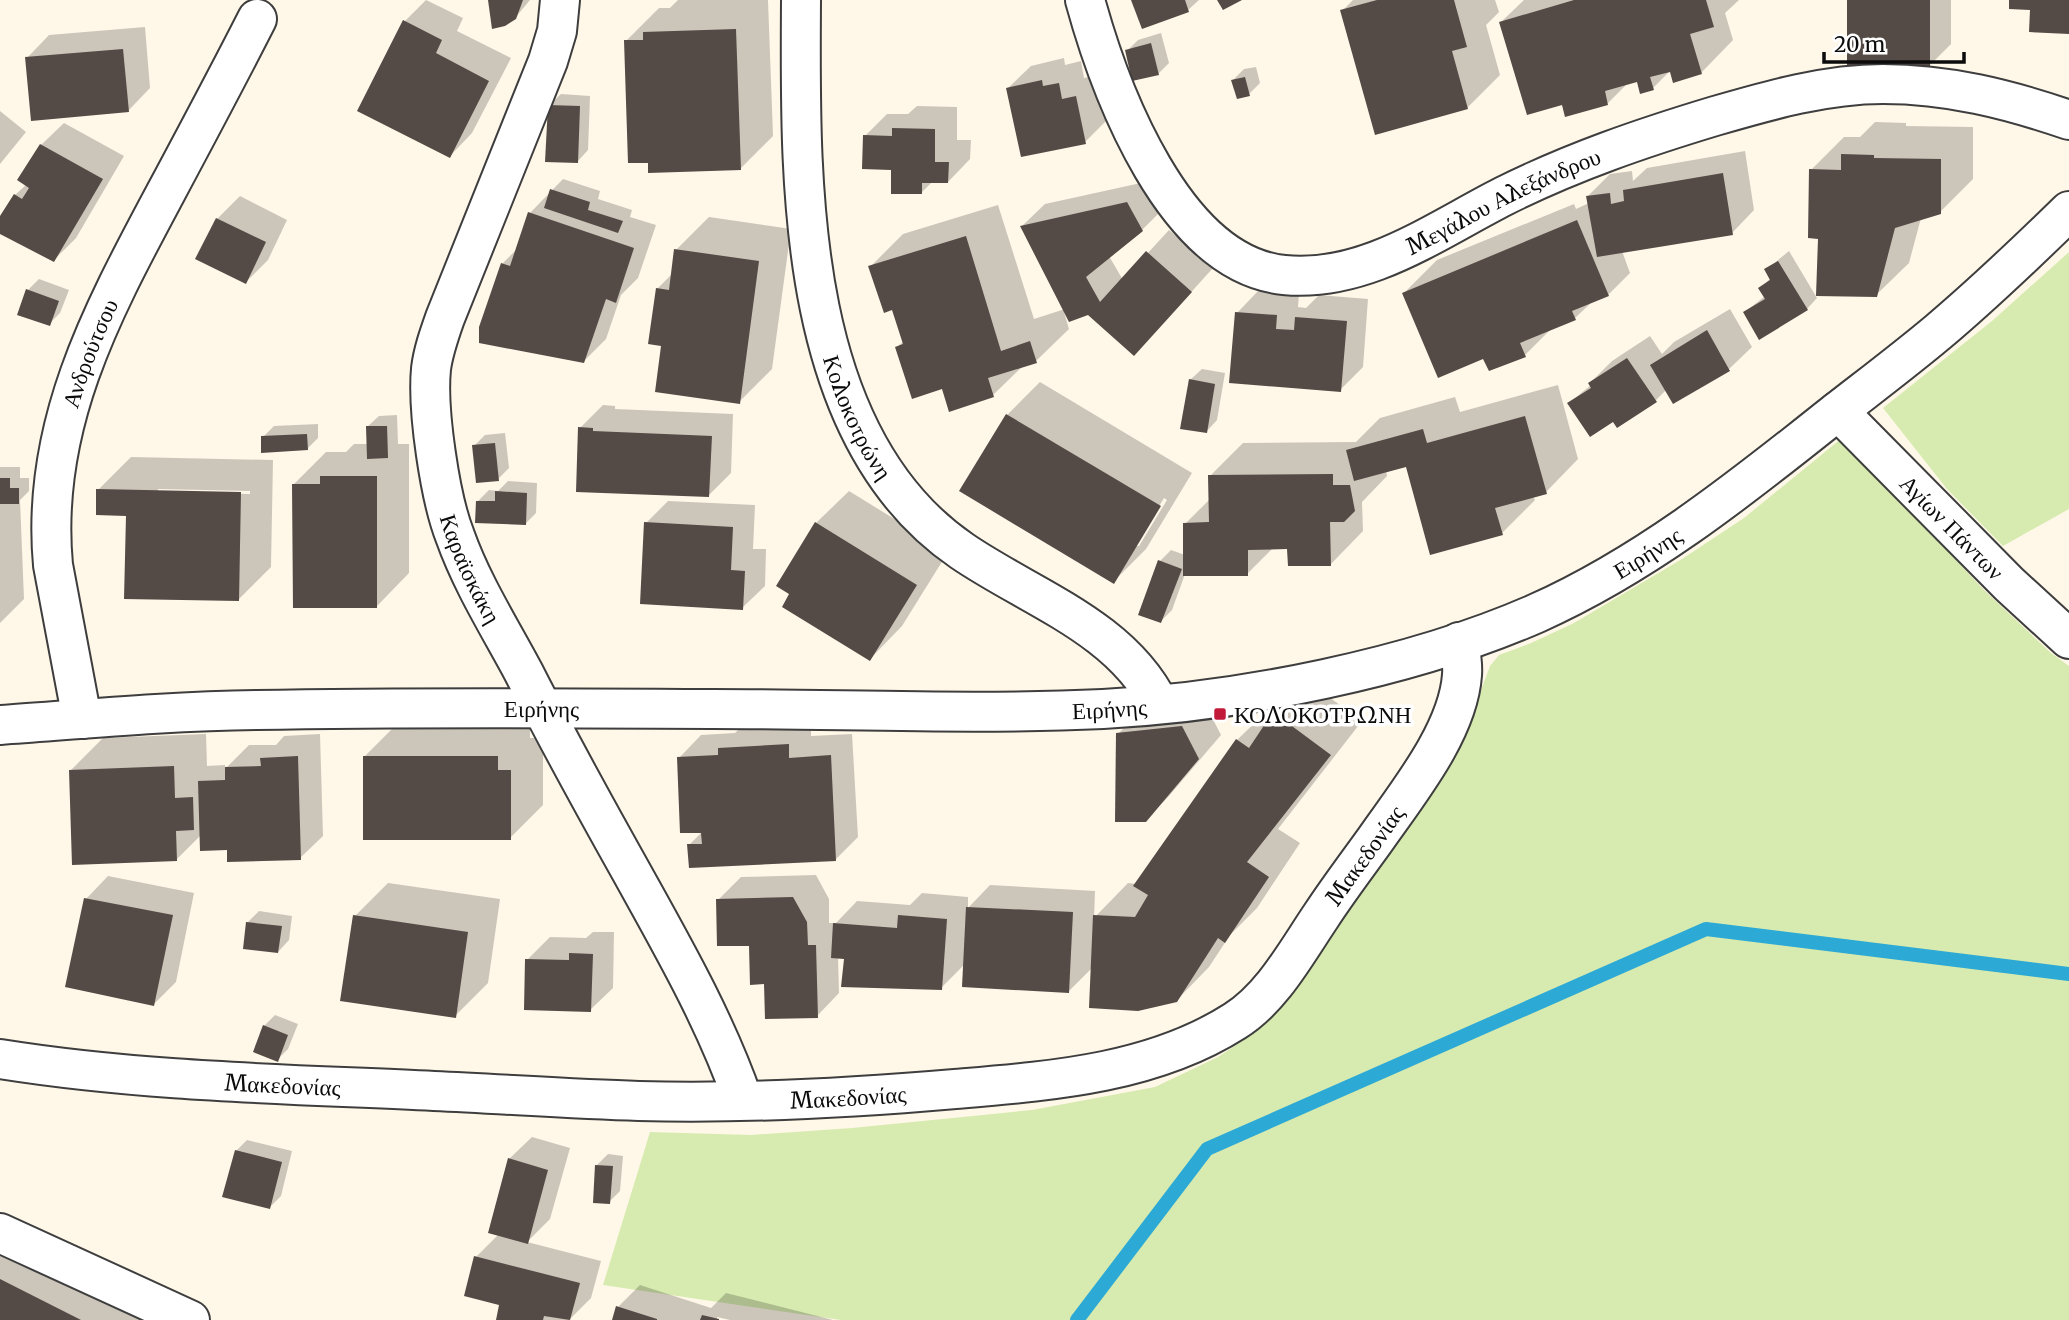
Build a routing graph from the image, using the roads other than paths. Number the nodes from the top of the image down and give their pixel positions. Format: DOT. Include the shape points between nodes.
graph roads {
  1 [pos="561,0"];
  2 [pos="801,0"];
  3 [pos="1085,0"];
  4 [pos="257,19"];
  5 [pos="2069,120"];
  6 [pos="2069,211"];
  7 [pos="1838,411"];
  8 [pos="2069,639"];
  9 [pos="1459,642"];
  10 [pos="1159,704"];
  11 [pos="541,708"];
  12 [pos="82,719"];
  13 [pos="0,724"];
  14 [pos="0,1059"];
  15 [pos="743,1100"];
  16 [pos="0,1233"];
  17 [pos="190,1320"];
  1 -- 11 [label="street, Καραϊσκάκη" via="548,61 445,318 430,382 440,476 454,535"];
  2 -- 10 [label="street, Κολοκοτρώνη" via="803,179 811,262 832,358 866,440 897,488 933,527 961,550 1089,628 1145,678"];
  3 -- 5 [label="street, Μεγάλου Αλεξάνδρου" via="1133,131 1171,197 1237,259 1284,275 1363,266 1516,190 1603,153 1801,94 1855,85 1923,86 1983,94"];
  4 -- 12 [label="street, Ανδρούτσου" via="101,317 62,436 50,504 51,541"];
  6 -- 7 [label="street, Ειρήνης" via="1940,331"];
  7 -- 8 [label="street, Αγίων Πάντων"];
  7 -- 9 [label="street, Ειρήνης" via="1724,499 1640,556 1540,611"];
  9 -- 10 [label="street, Ειρήνης" via="1326,677"];
  9 -- 15 [label="street, Μακεδονίας" via="1462,682 1448,727 1433,754 1281,974 1236,1021 1169,1053 1073,1077 898,1094"];
  10 -- 11 [label="street, Ειρήνης" via="986,711"];
  11 -- 12 [label="street, Ειρήνης" via="254,710"];
  11 -- 15 [label="street, Καραϊσκάκη" via="694,984"];
  12 -- 13 [label="street, Ειρήνης"];
  14 -- 15 [label="street, Μακεδονίας" via="180,1079 559,1098"];
  16 -- 17 [label="street"];
}
